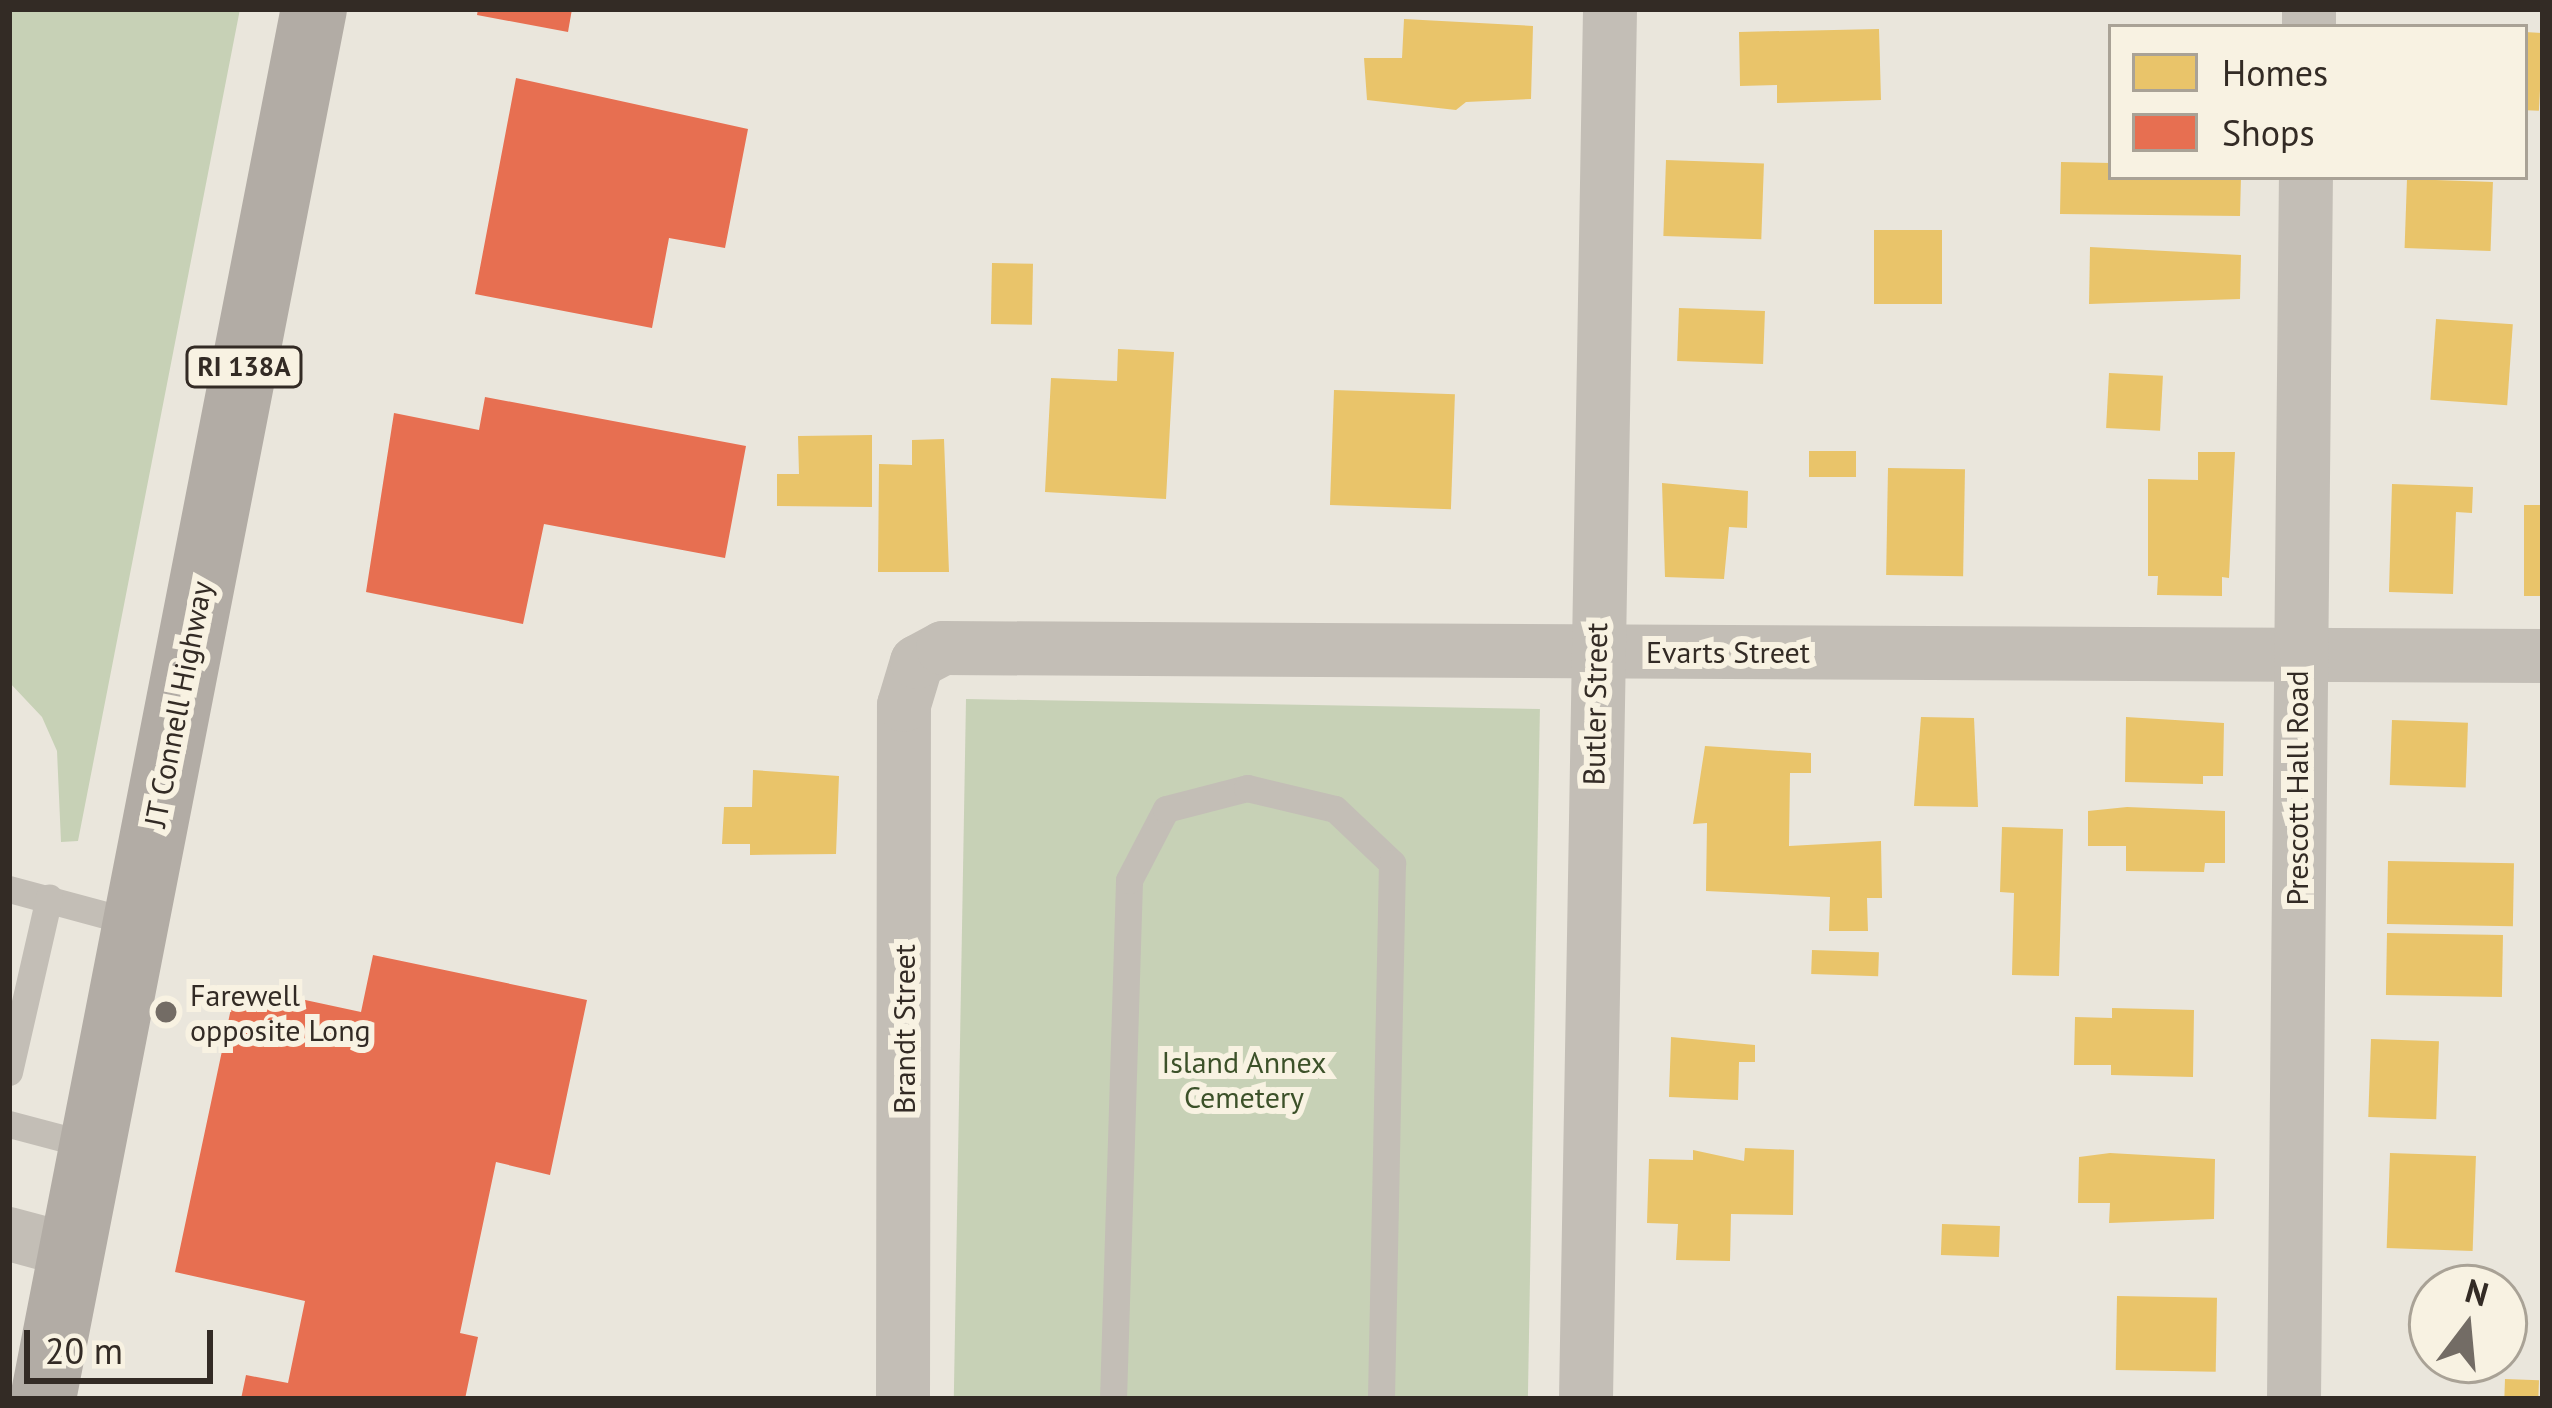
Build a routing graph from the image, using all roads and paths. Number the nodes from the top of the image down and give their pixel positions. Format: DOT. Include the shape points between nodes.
graph roads {
  1 [pos="314,9"];
  2 [pos="1610,9"];
  3 [pos="2306,180"];
  4 [pos="1595,651"];
  5 [pos="2298,651"];
  6 [pos="2543,656"];
  7 [pos="917,662"];
  8 [pos="9,889"];
  9 [pos="49,898"];
  10 [pos="135,923"];
  11 [pos="9,1072"];
  12 [pos="9,1124"];
  13 [pos="92,1146"];
  14 [pos="9,1234"];
  15 [pos="72,1251"];
  16 [pos="43,1399"];
  17 [pos="903,1399"];
  18 [pos="1113,1399"];
  19 [pos="1381,1399"];
  20 [pos="1586,1399"];
  21 [pos="2294,1399"];
  1 -- 10 [label="main road, JT Connell Highway / RI 138A"];
  2 -- 4 [label="street, Butler Street"];
  3 -- 5 [label="street, Prescott Hall Road"];
  4 -- 5 [label="street, Evarts Street"];
  4 -- 7 [label="street, Evarts Street" via="981,647 943,648"];
  4 -- 20 [label="street, Butler Street"];
  5 -- 6 [label="street, Evarts Street"];
  5 -- 21 [label="street, Prescott Hall Road"];
  7 -- 17 [label="street, Brandt Street" via="904,705"];
  8 -- 9 [label="lane"];
  9 -- 10 [label="lane"];
  9 -- 11 [label="lane"];
  10 -- 13 [label="main road, JT Connell Highway / RI 138A"];
  12 -- 13 [label="lane"];
  13 -- 15 [label="main road, JT Connell Highway / RI 138A"];
  14 -- 15 [label="street"];
  15 -- 16 [label="main road, JT Connell Highway / RI 138A"];
  18 -- 19 [label="lane" via="1130,880 1166,809 1247,788 1335,809 1392,862"];
}
